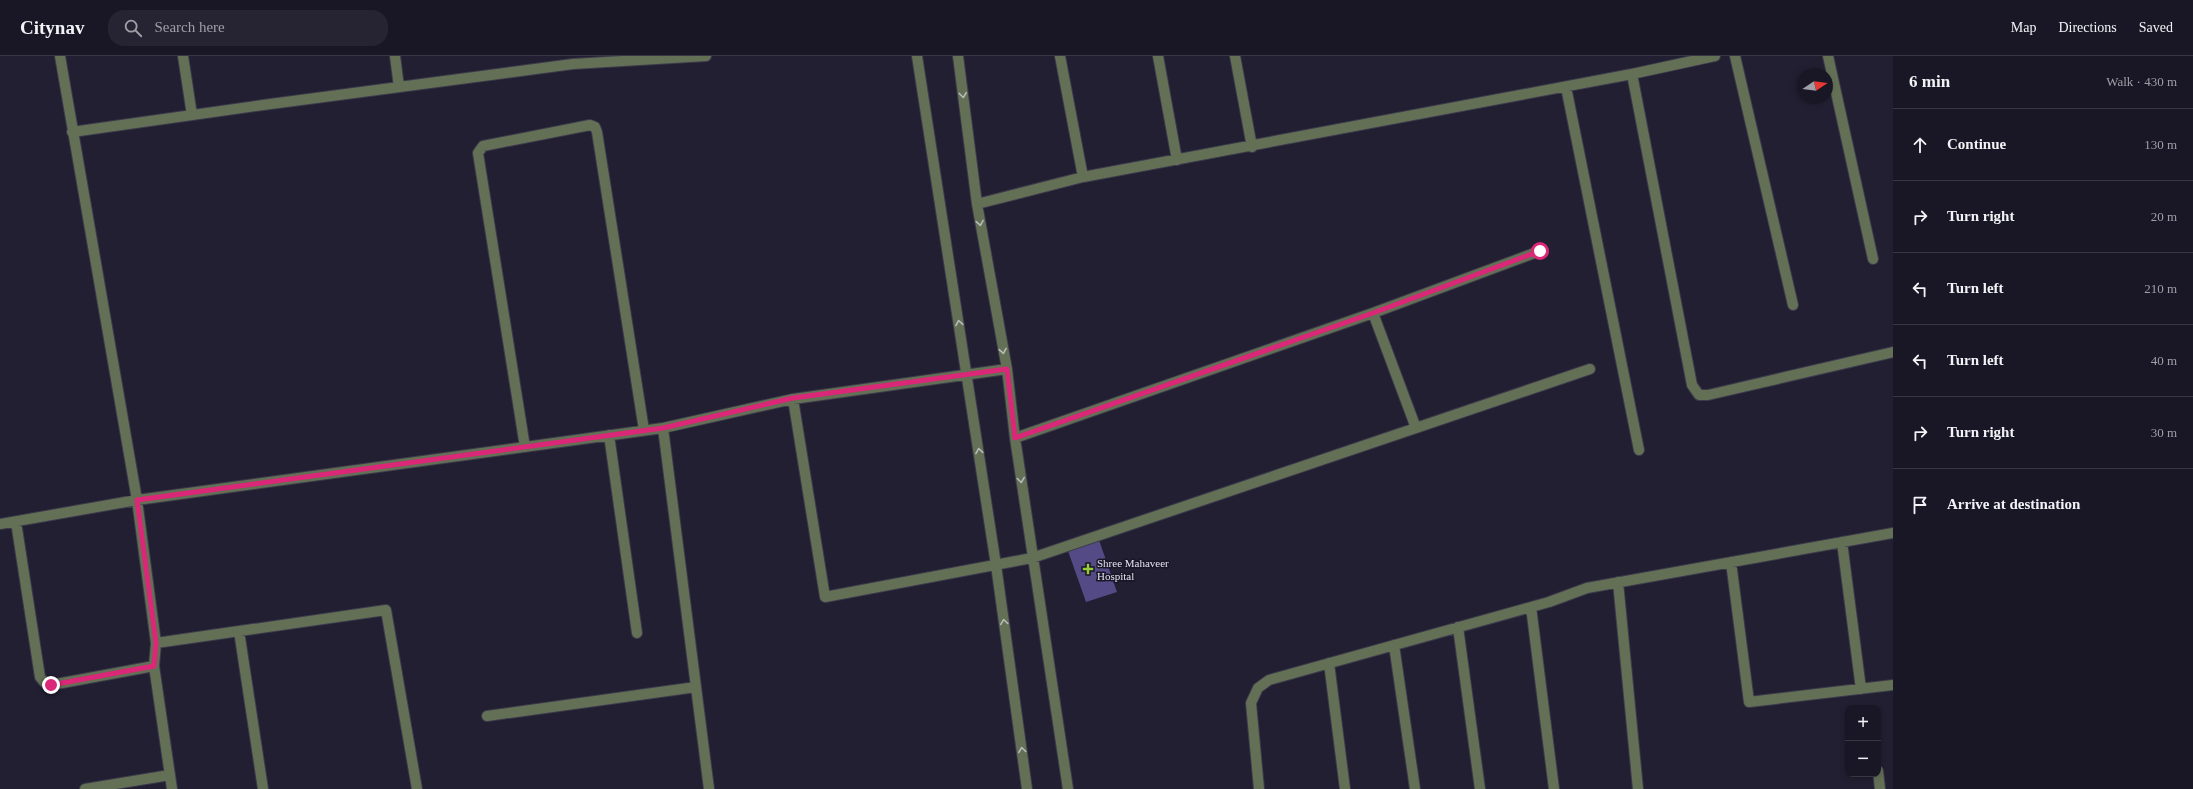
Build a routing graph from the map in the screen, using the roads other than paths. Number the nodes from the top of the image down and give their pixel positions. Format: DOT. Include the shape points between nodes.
graph roads {
  1 [pos="60,56"];
  2 [pos="183,56"];
  3 [pos="395,56"];
  4 [pos="706,56"];
  5 [pos="918,56"];
  6 [pos="958,56"];
  7 [pos="1060,56"];
  8 [pos="1158,56"];
  9 [pos="1234,56"];
  10 [pos="1715,56"];
  11 [pos="1735,56"];
  12 [pos="1828,56"];
  13 [pos="572,60"];
  14 [pos="1632,74"];
  15 [pos="399,87"];
  16 [pos="1566,87"];
  17 [pos="192,115"];
  18 [pos="72,132"];
  19 [pos="1252,147"];
  20 [pos="1177,160"];
  21 [pos="1083,177"];
  22 [pos="977,204"];
  23 [pos="1540,251"];
  24 [pos="1873,259"];
  25 [pos="1793,305"];
  26 [pos="1373,313"];
  27 [pos="1893,352"];
  28 [pos="1007,369"];
  29 [pos="1590,369"];
  30 [pos="967,375"];
  31 [pos="793,398"];
  32 [pos="663,428"];
  33 [pos="1416,428"];
  34 [pos="644,430"];
  35 [pos="609,435"];
  36 [pos="1015,438"];
  37 [pos="525,447"];
  38 [pos="1639,450"];
  39 [pos="137,500"];
  40 [pos="16,522"];
  41 [pos="0,524"];
  42 [pos="1893,533"];
  43 [pos="1842,542"];
  44 [pos="1032,558"];
  45 [pos="1731,562"];
  46 [pos="996,565"];
  47 [pos="1618,582"];
  48 [pos="1531,608"];
  49 [pos="1458,627"];
  50 [pos="239,631"];
  51 [pos="637,633"];
  52 [pos="156,643"];
  53 [pos="1394,645"];
  54 [pos="1329,663"];
  55 [pos="154,666"];
  56 [pos="1893,685"];
  57 [pos="696,687"];
  58 [pos="1861,689"];
  59 [pos="487,716"];
  60 [pos="170,775"];
  61 [pos="1879,777"];
  62 [pos="85,789"];
  63 [pos="172,789"];
  64 [pos="263,789"];
  65 [pos="417,789"];
  66 [pos="709,789"];
  67 [pos="1027,789"];
  68 [pos="1068,789"];
  69 [pos="1259,789"];
  70 [pos="1345,789"];
  71 [pos="1414,789"];
  72 [pos="1480,789"];
  73 [pos="1554,789"];
  74 [pos="1638,789"];
  75 [pos="1880,789"];
  1 -- 18 [label="street"];
  2 -- 17 [label="street"];
  3 -- 15 [label="street"];
  4 -- 13 [label="street"];
  30 -- 5 [label="street, one-way"];
  6 -- 22 [label="street, one-way"];
  7 -- 21 [label="street"];
  8 -- 20 [label="street"];
  9 -- 19 [label="street"];
  10 -- 14 [label="street"];
  11 -- 25 [label="street"];
  12 -- 24 [label="street"];
  13 -- 15 [label="street"];
  14 -- 16 [label="street"];
  14 -- 27 [label="street" via="1692,385 1699,395"];
  15 -- 17 [label="street"];
  16 -- 19 [label="street"];
  16 -- 38 [label="street"];
  17 -- 18 [label="street"];
  18 -- 39 [label="street"];
  19 -- 20 [label="street"];
  20 -- 21 [label="street"];
  21 -- 22 [label="street"];
  22 -- 28 [label="street, one-way"];
  23 -- 26 [label="street"];
  26 -- 33 [label="street"];
  26 -- 36 [label="street"];
  28 -- 30 [label="street"];
  28 -- 36 [label="street"];
  29 -- 33 [label="street"];
  30 -- 31 [label="street"];
  46 -- 30 [label="street, one-way"];
  31 -- 32 [label="street"];
  31 -- 46 [label="street" via="825,597"];
  32 -- 34 [label="street"];
  32 -- 57 [label="street"];
  33 -- 44 [label="street"];
  34 -- 35 [label="street"];
  34 -- 37 [label="street" via="597,132 590,124 483,146 478,153"];
  35 -- 37 [label="street"];
  35 -- 51 [label="street"];
  36 -- 44 [label="street, one-way"];
  37 -- 39 [label="street"];
  39 -- 40 [label="street"];
  39 -- 52 [label="street"];
  40 -- 41 [label="street"];
  40 -- 55 [label="street" via="40,677 44,682 51,685"];
  42 -- 43 [label="street"];
  43 -- 45 [label="street"];
  43 -- 58 [label="street"];
  44 -- 46 [label="street"];
  44 -- 68 [label="street"];
  45 -- 47 [label="street"];
  45 -- 58 [label="street" via="1749,702"];
  67 -- 46 [label="street, one-way"];
  47 -- 48 [label="street" via="1587,588"];
  47 -- 74 [label="street"];
  48 -- 49 [label="street"];
  48 -- 73 [label="street"];
  49 -- 53 [label="street"];
  49 -- 72 [label="street"];
  50 -- 52 [label="street"];
  50 -- 64 [label="street"];
  50 -- 65 [label="street" via="386,610"];
  52 -- 55 [label="street"];
  53 -- 54 [label="street"];
  53 -- 71 [label="street"];
  54 -- 69 [label="street" via="1269,680 1258,688 1251,702"];
  54 -- 70 [label="street"];
  55 -- 60 [label="street"];
  56 -- 58 [label="street"];
  57 -- 59 [label="street"];
  57 -- 66 [label="street"];
  60 -- 62 [label="street"];
  60 -- 63 [label="street"];
  61 -- 75 [label="street"];
}
